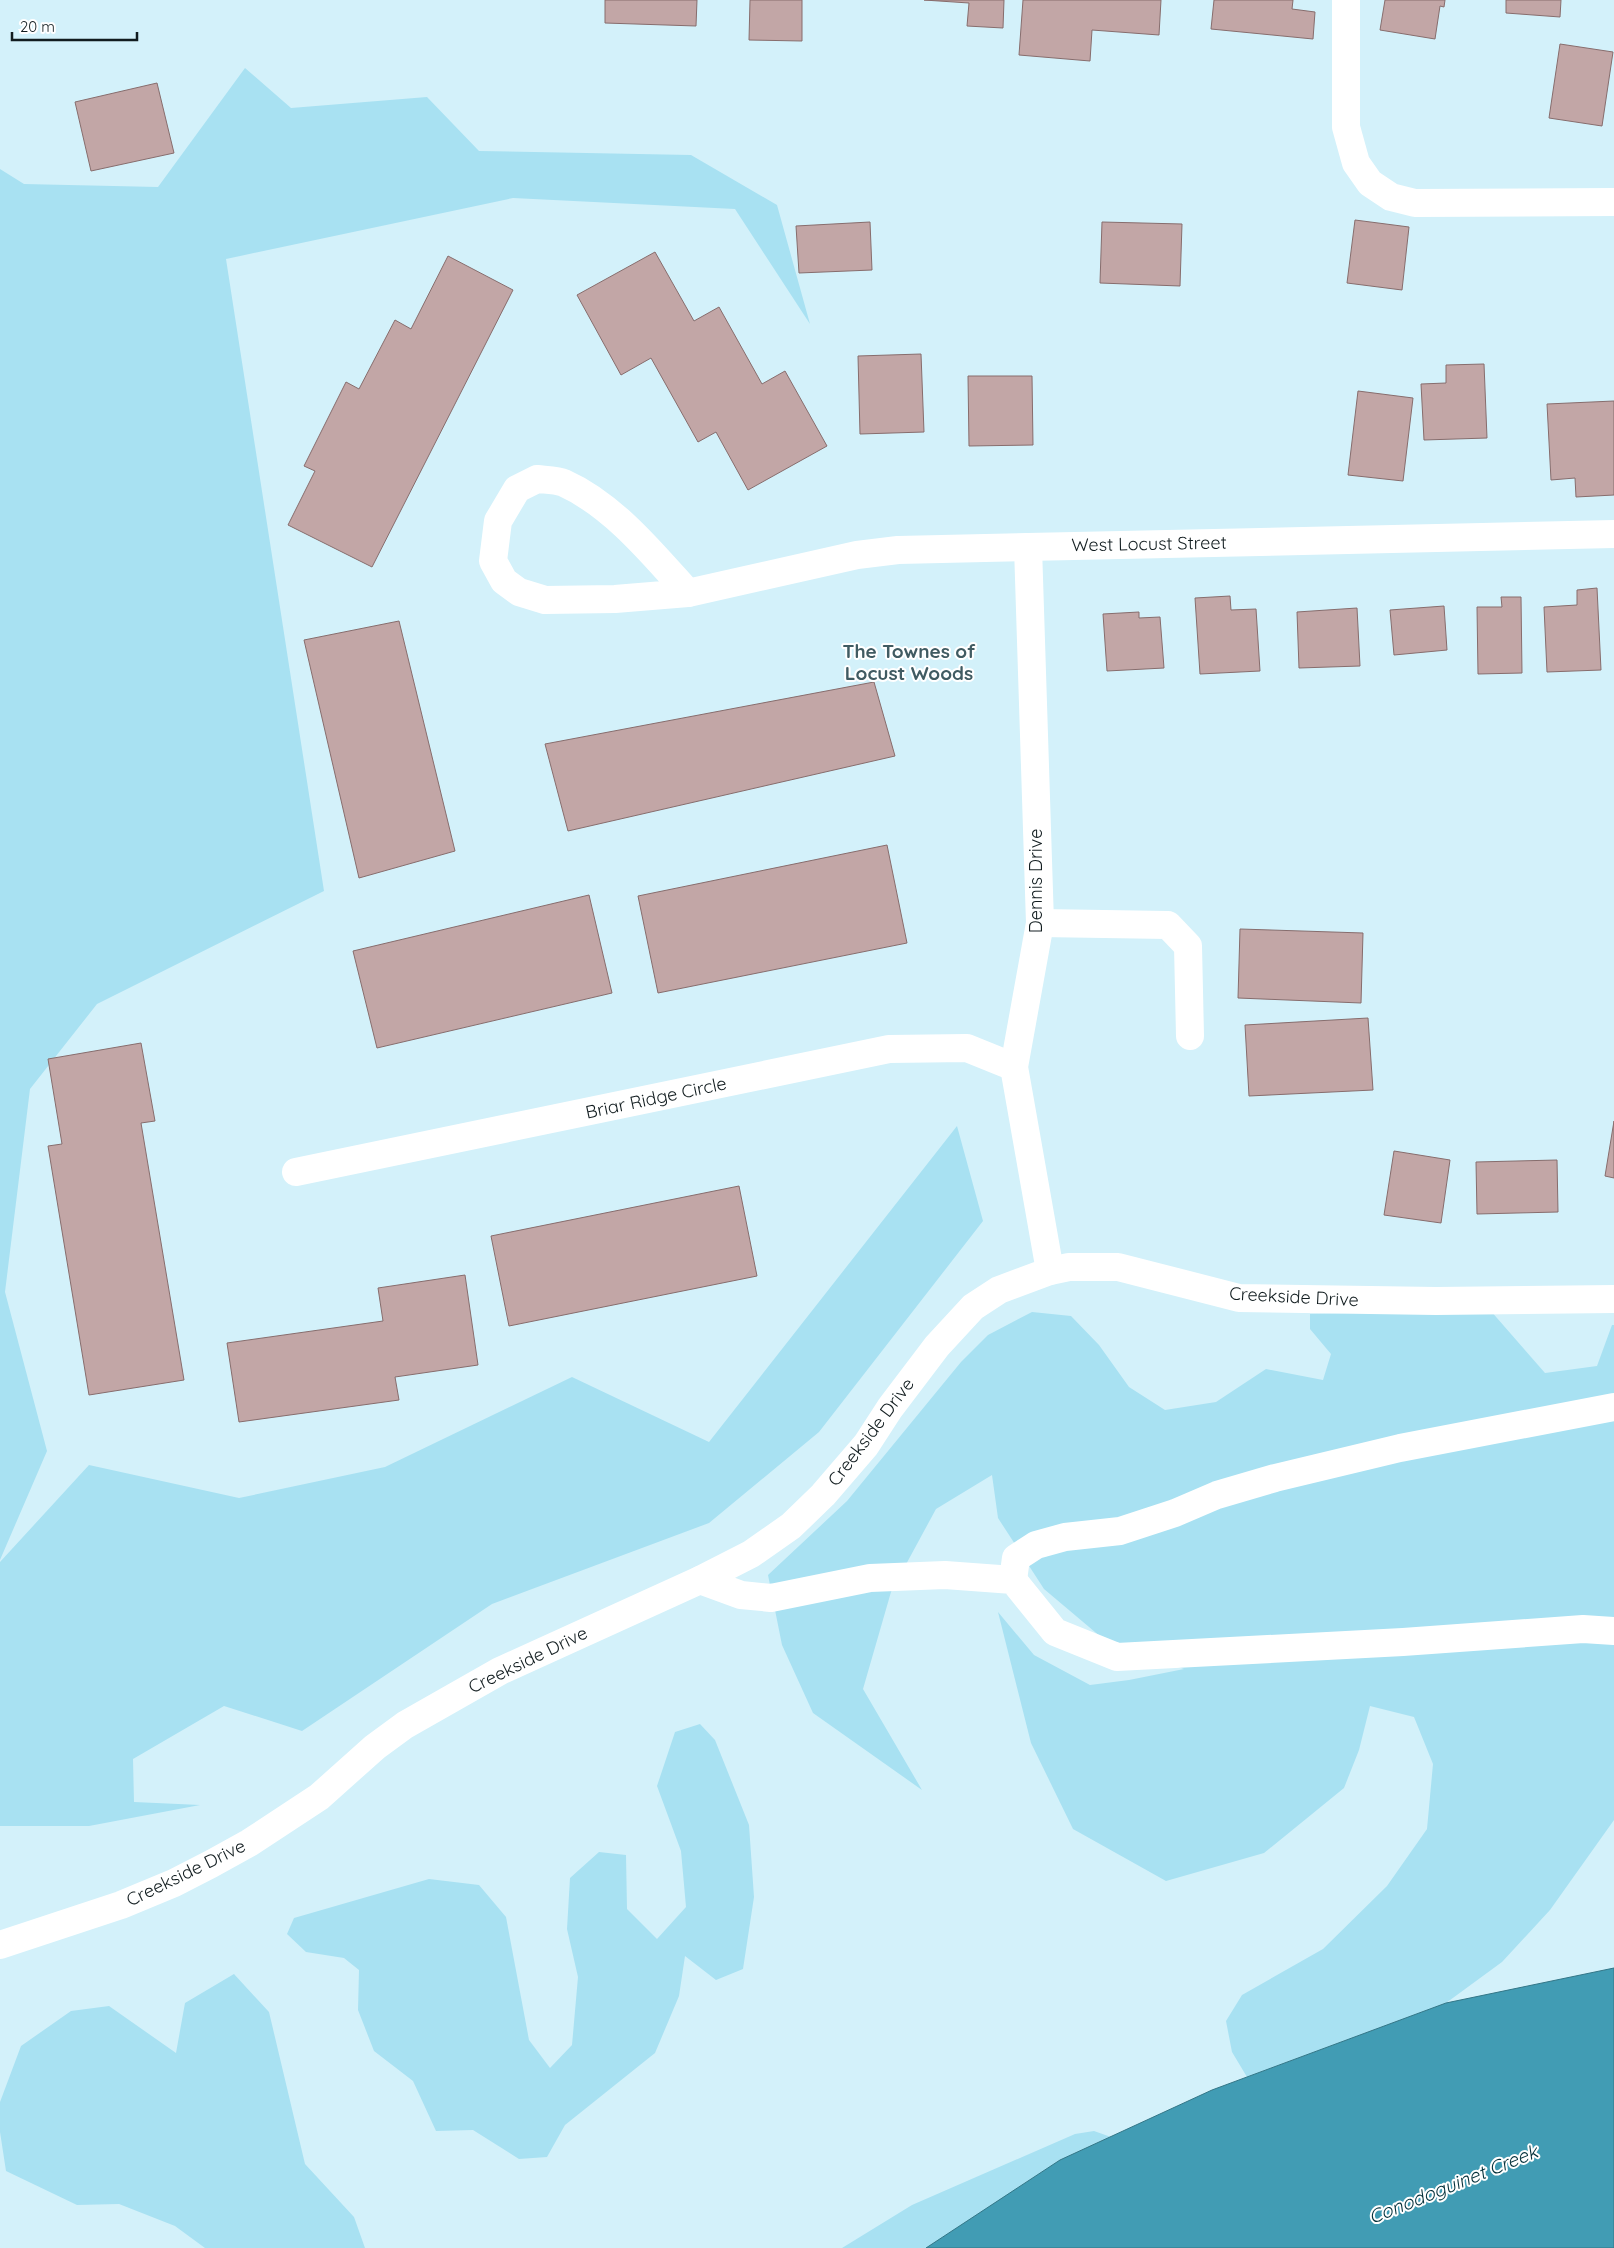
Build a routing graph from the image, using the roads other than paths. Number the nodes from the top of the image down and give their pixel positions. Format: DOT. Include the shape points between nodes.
graph roads {
  1 [pos="1346,0"];
  2 [pos="1614,202"];
  3 [pos="1614,534"];
  4 [pos="1028,547"];
  5 [pos="688,594"];
  6 [pos="1040,923"];
  7 [pos="1190,1036"];
  8 [pos="1014,1067"];
  9 [pos="296,1172"];
  10 [pos="1050,1271"];
  11 [pos="1614,1299"];
  12 [pos="1614,1407"];
  13 [pos="700,1580"];
  14 [pos="1013,1580"];
  15 [pos="1614,1631"];
  16 [pos="0,1944"];
  1 -- 2 [label="street" via="1346,127 1356,164 1370,183 1391,196 1415,203"];
  3 -- 4 [label="street, West Locust Street"];
  4 -- 5 [label="street, West Locust Street" via="898,550 857,555"];
  4 -- 6 [label="street, Dennis Drive"];
  5 -- 5 [label="street, West Locust Street" via="545,600 519,592 504,581 493,561 498,521 517,489 537,479 563,482 640,538"];
  6 -- 7 [label="street" via="1168,925 1188,946"];
  6 -- 8 [label="street, Dennis Drive"];
  8 -- 9 [label="street, Briar Ridge Circle" via="967,1048 889,1049"];
  8 -- 10 [label="street, Dennis Drive"];
  10 -- 11 [label="street, Creekside Drive" via="1069,1267 1118,1267 1239,1298"];
  10 -- 13 [label="street, Creekside Drive" via="999,1290 974,1308 937,1346 866,1445 823,1495 791,1526 751,1554"];
  12 -- 14 [label="street" via="1400,1448 1217,1495 1120,1532 1065,1537 1036,1545 1016,1558"];
  13 -- 14 [label="street" via="741,1596 771,1598 870,1578 945,1575"];
  13 -- 16 [label="street, Creekside Drive" via="500,1671 405,1725 318,1797 211,1864 122,1905"];
  14 -- 15 [label="street" via="1055,1632 1118,1657 1583,1629"];
}
